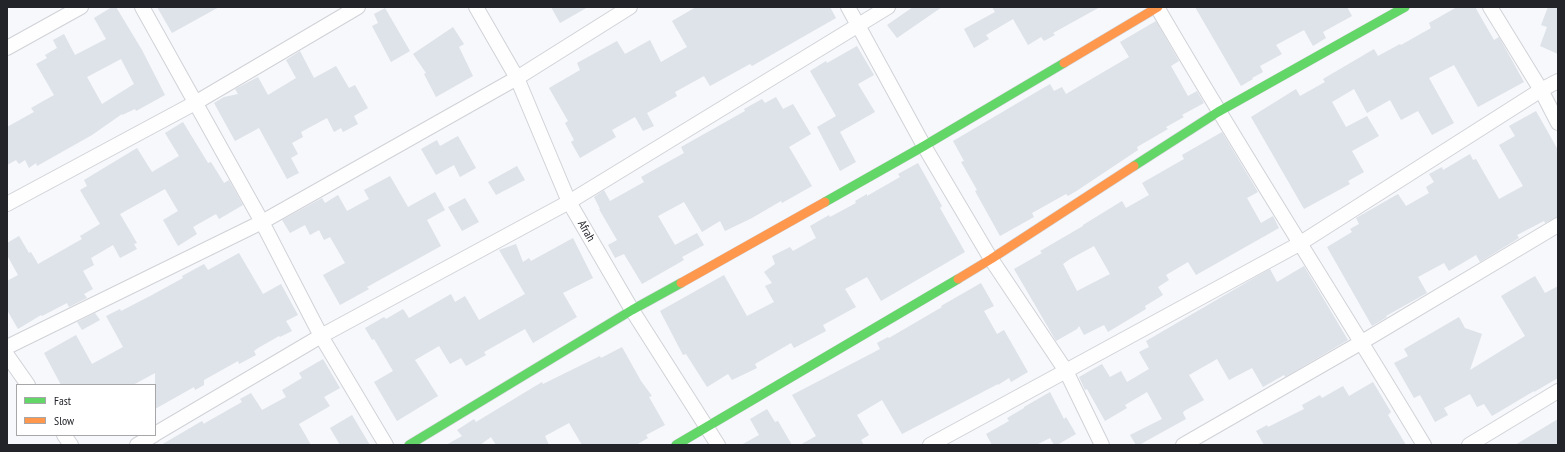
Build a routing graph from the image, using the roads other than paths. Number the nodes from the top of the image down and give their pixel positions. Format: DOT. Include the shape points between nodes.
graph roads {
  1 [pos="81,7"];
  2 [pos="142,7"];
  3 [pos="358,7"];
  4 [pos="476,7"];
  5 [pos="630,7"];
  6 [pos="848,7"];
  7 [pos="888,7"];
  8 [pos="1157,7"];
  9 [pos="1406,7"];
  10 [pos="1490,7"];
  11 [pos="857,26"];
  12 [pos="7,48"];
  13 [pos="517,78"];
  14 [pos="1558,81"];
  15 [pos="1541,90"];
  16 [pos="195,103"];
  17 [pos="1218,112"];
  18 [pos="1558,123"];
  19 [pos="924,146"];
  20 [pos="569,202"];
  21 [pos="7,204"];
  22 [pos="262,222"];
  23 [pos="1558,225"];
  24 [pos="1299,244"];
  25 [pos="991,259"];
  26 [pos="632,310"];
  27 [pos="321,336"];
  28 [pos="1362,342"];
  29 [pos="7,347"];
  30 [pos="7,355"];
  31 [pos="1066,371"];
  32 [pos="27,384"];
  33 [pos="1558,391"];
  34 [pos="706,427"];
  35 [pos="156,434"];
  36 [pos="65,436"];
  37 [pos="153,436"];
  38 [pos="71,445"];
  39 [pos="137,445"];
  40 [pos="386,445"];
  41 [pos="409,445"];
  42 [pos="676,445"];
  43 [pos="718,445"];
  44 [pos="930,445"];
  45 [pos="1102,445"];
  46 [pos="1184,445"];
  47 [pos="1424,445"];
  48 [pos="1469,445"];
  1 -- 12 [label="street"];
  2 -- 16 [label="street"];
  3 -- 16 [label="street"];
  4 -- 13 [label="street, Afrah"];
  5 -- 13 [label="street"];
  6 -- 11 [label="street"];
  7 -- 11 [label="street"];
  8 -- 17 [label="street"];
  8 -- 19 [label="street"];
  9 -- 17 [label="street"];
  10 -- 15 [label="street"];
  11 -- 19 [label="street"];
  11 -- 20 [label="street"];
  13 -- 20 [label="street, Afrah"];
  13 -- 22 [label="street"];
  14 -- 15 [label="street"];
  15 -- 18 [label="street"];
  15 -- 24 [label="street"];
  16 -- 21 [label="street"];
  16 -- 22 [label="street"];
  17 -- 24 [label="street"];
  17 -- 25 [label="street"];
  19 -- 25 [label="street"];
  19 -- 26 [label="street"];
  20 -- 26 [label="street, Afrah"];
  20 -- 27 [label="street"];
  22 -- 27 [label="street"];
  22 -- 29 [label="street"];
  23 -- 28 [label="street"];
  24 -- 28 [label="street"];
  24 -- 31 [label="street"];
  25 -- 31 [label="street"];
  25 -- 34 [label="street"];
  26 -- 34 [label="street, Afrah"];
  26 -- 41 [label="street"];
  27 -- 35 [label="street"];
  27 -- 40 [label="street"];
  28 -- 46 [label="street"];
  28 -- 47 [label="street"];
  30 -- 32 [label="street"];
  31 -- 44 [label="street"];
  31 -- 45 [label="street"];
  33 -- 48 [label="street"];
  34 -- 42 [label="street"];
  34 -- 43 [label="street, Afrah"];
  36 -- 38 [label="street"];
  37 -- 39 [label="street"];
}
